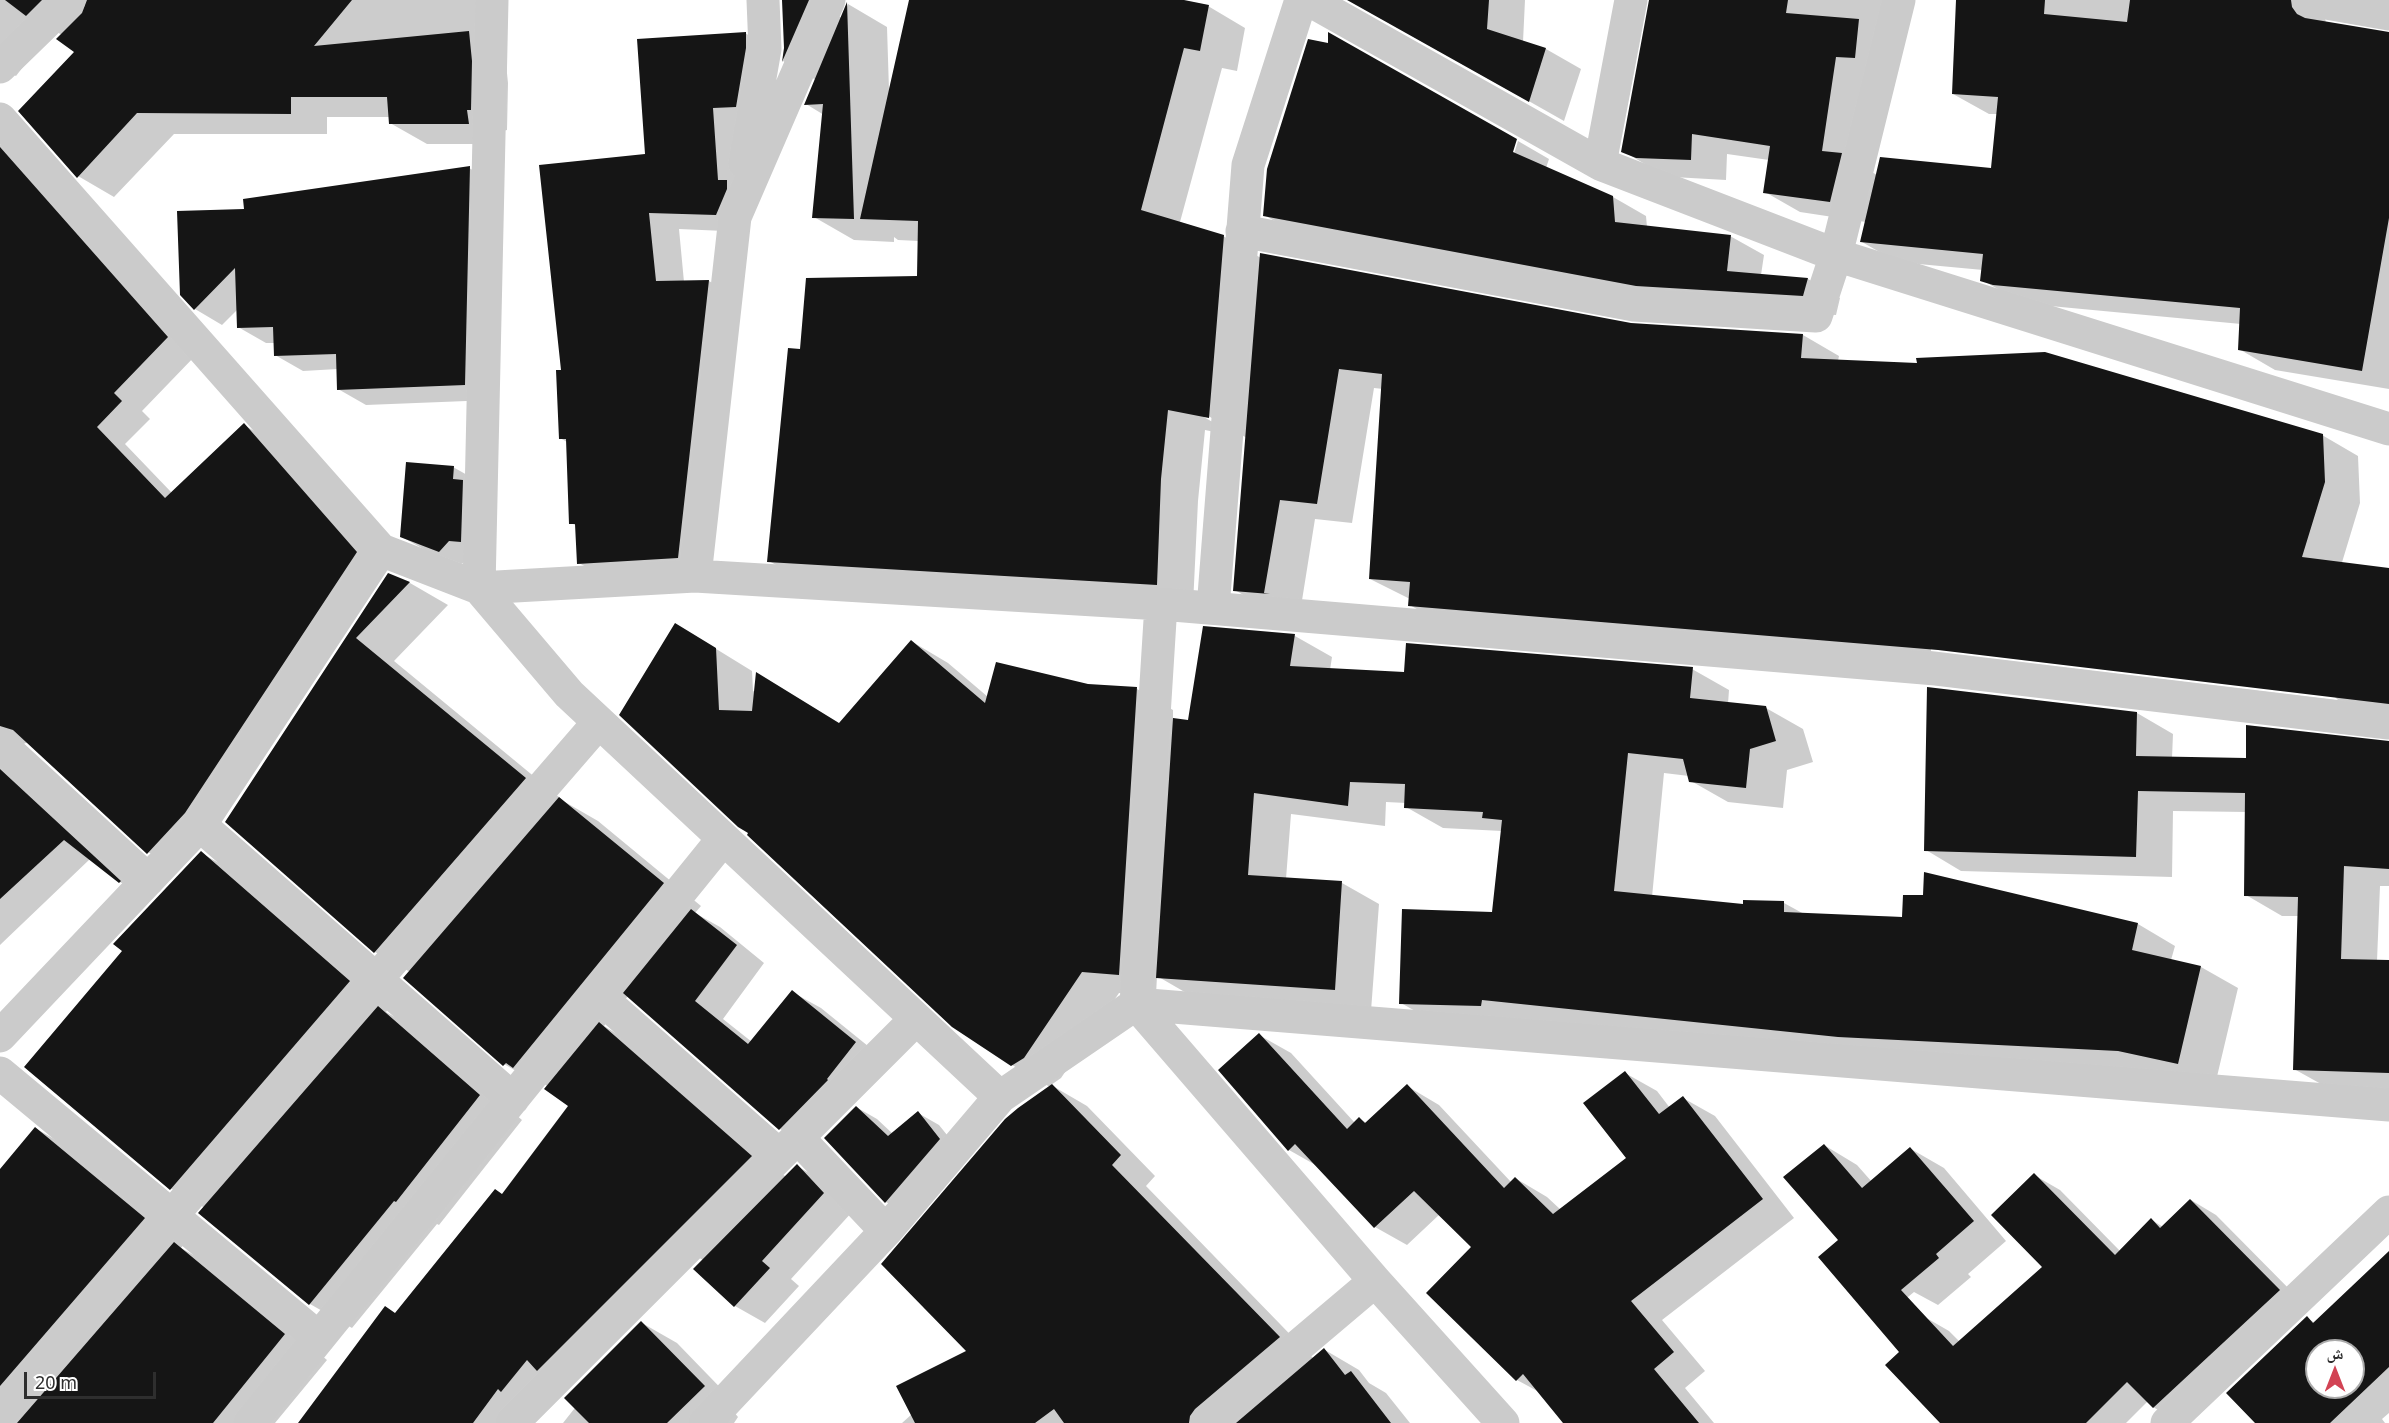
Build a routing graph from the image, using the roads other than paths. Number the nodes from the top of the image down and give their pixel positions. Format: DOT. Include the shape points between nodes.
graph roads {
  1 [pos="69,0"];
  2 [pos="492,0"];
  3 [pos="763,0"];
  4 [pos="829,0"];
  5 [pos="1301,0"];
  6 [pos="1309,0"];
  7 [pos="1630,0"];
  8 [pos="1899,0"];
  9 [pos="2309,0"];
  10 [pos="2389,14"];
  11 [pos="0,67"];
  12 [pos="0,119"];
  13 [pos="1600,164"];
  14 [pos="735,218"];
  15 [pos="1242,231"];
  16 [pos="1836,255"];
  17 [pos="2389,429"];
  18 [pos="381,550"];
  19 [pos="695,576"];
  20 [pos="479,588"];
  21 [pos="1161,604"];
  22 [pos="1213,608"];
  23 [pos="599,722"];
  24 [pos="2389,723"];
  25 [pos="0,744"];
  26 [pos="200,825"];
  27 [pos="723,839"];
  28 [pos="148,880"];
  29 [pos="376,980"];
  30 [pos="597,995"];
  31 [pos="1136,1004"];
  32 [pos="916,1019"];
  33 [pos="0,1036"];
  34 [pos="0,1073"];
  35 [pos="1000,1097"];
  36 [pos="513,1099"];
  37 [pos="2389,1105"];
  38 [pos="788,1146"];
  39 [pos="2389,1212"];
  40 [pos="172,1216"];
  41 [pos="886,1231"];
  42 [pos="1375,1281"];
  43 [pos="319,1338"];
  44 [pos="0,1413"];
  45 [pos="518,1421"];
  46 [pos="12,1423"];
  47 [pos="250,1423"];
  48 [pos="705,1423"];
  49 [pos="1207,1423"];
  50 [pos="1503,1423"];
  51 [pos="2167,1423"];
  1 -- 11 [label="street"];
  2 -- 20 [label="street"];
  3 -- 14 [label="street" via="765,49"];
  4 -- 14 [label="street"];
  5 -- 15 [label="street" via="1248,165"];
  6 -- 13 [label="street"];
  7 -- 13 [label="street"];
  8 -- 16 [label="street"];
  9 -- 10 [label="street"];
  12 -- 18 [label="street"];
  13 -- 16 [label="street"];
  14 -- 19 [label="street"];
  15 -- 16 [label="street" via="1634,305 1816,316"];
  15 -- 22 [label="street"];
  16 -- 17 [label="street"];
  18 -- 20 [label="street"];
  18 -- 26 [label="street"];
  19 -- 20 [label="street"];
  19 -- 21 [label="street"];
  20 -- 23 [label="street" via="569,694"];
  21 -- 22 [label="street"];
  21 -- 31 [label="street"];
  22 -- 24 [label="street" via="1936,669"];
  23 -- 27 [label="street"];
  23 -- 29 [label="street"];
  25 -- 28 [label="street"];
  26 -- 28 [label="street"];
  26 -- 29 [label="street"];
  27 -- 30 [label="street"];
  27 -- 32 [label="street"];
  28 -- 33 [label="street"];
  29 -- 36 [label="street"];
  29 -- 40 [label="street"];
  30 -- 36 [label="street"];
  30 -- 38 [label="street"];
  31 -- 35 [label="street"];
  31 -- 37 [label="street"];
  31 -- 42 [label="street"];
  32 -- 35 [label="street"];
  32 -- 38 [label="street"];
  34 -- 40 [label="street"];
  35 -- 41 [label="street"];
  36 -- 43 [label="street"];
  38 -- 41 [label="street"];
  38 -- 45 [label="street"];
  39 -- 51 [label="street"];
  40 -- 43 [label="street"];
  40 -- 44 [label="street"];
  41 -- 48 [label="street"];
  42 -- 49 [label="street"];
  42 -- 50 [label="street"];
  43 -- 47 [label="street"];
  44 -- 46 [label="street"];
}
